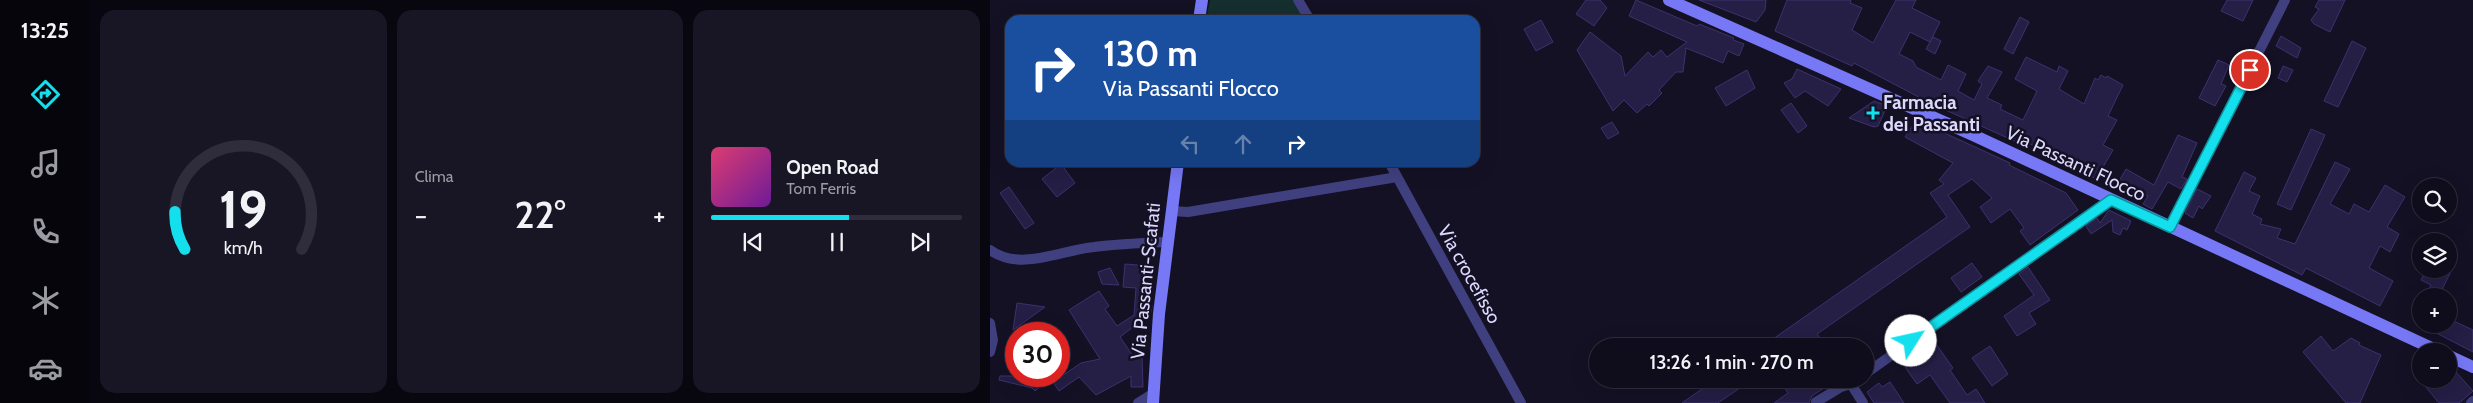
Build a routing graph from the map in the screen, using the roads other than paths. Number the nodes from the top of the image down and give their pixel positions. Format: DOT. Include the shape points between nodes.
graph roads {
  1 [pos="1202,0"];
  2 [pos="1298,0"];
  3 [pos="1669,0"];
  4 [pos="2285,0"];
  5 [pos="1200,15"];
  6 [pos="1307,15"];
  7 [pos="1177,167"];
  8 [pos="1392,167"];
  9 [pos="1397,177"];
  10 [pos="2111,200"];
  11 [pos="1171,211"];
  12 [pos="2170,227"];
  13 [pos="1167,242"];
  14 [pos="990,250"];
  15 [pos="990,323"];
  16 [pos="2421,343"];
  17 [pos="990,352"];
  18 [pos="2457,360"];
  19 [pos="1874,368"];
  20 [pos="2473,368"];
  21 [pos="1839,388"];
  22 [pos="1858,388"];
  23 [pos="1153,398"];
  24 [pos="1816,402"];
  25 [pos="1138,403"];
  26 [pos="1521,403"];
  27 [pos="1863,403"];
  1 -- 5 [label="main road"];
  2 -- 6 [label="street"];
  3 -- 10 [label="main road, Via Passanti Flocco"];
  4 -- 12 [label="street"];
  7 -- 11 [label="main road, Via Passanti-Scafati"];
  8 -- 9 [label="street, Via crocefisso"];
  9 -- 11 [label="street" via="1188,212"];
  9 -- 26 [label="street, Via crocefisso"];
  10 -- 12 [label="main road, Via Passanti Flocco"];
  10 -- 19 [label="street"];
  11 -- 13 [label="main road, Via Passanti-Scafati"];
  12 -- 16 [label="main road, Via Passanti Flocco"];
  13 -- 14 [label="street" via="1092,247 1030,260 1012,259"];
  13 -- 23 [label="main road, Via Passanti-Scafati"];
  15 -- 17 [label="street" via="993,340"];
  18 -- 20 [label="main road"];
  21 -- 24 [label="street"];
  22 -- 27 [label="street"];
  23 -- 25 [label="street"];
}
